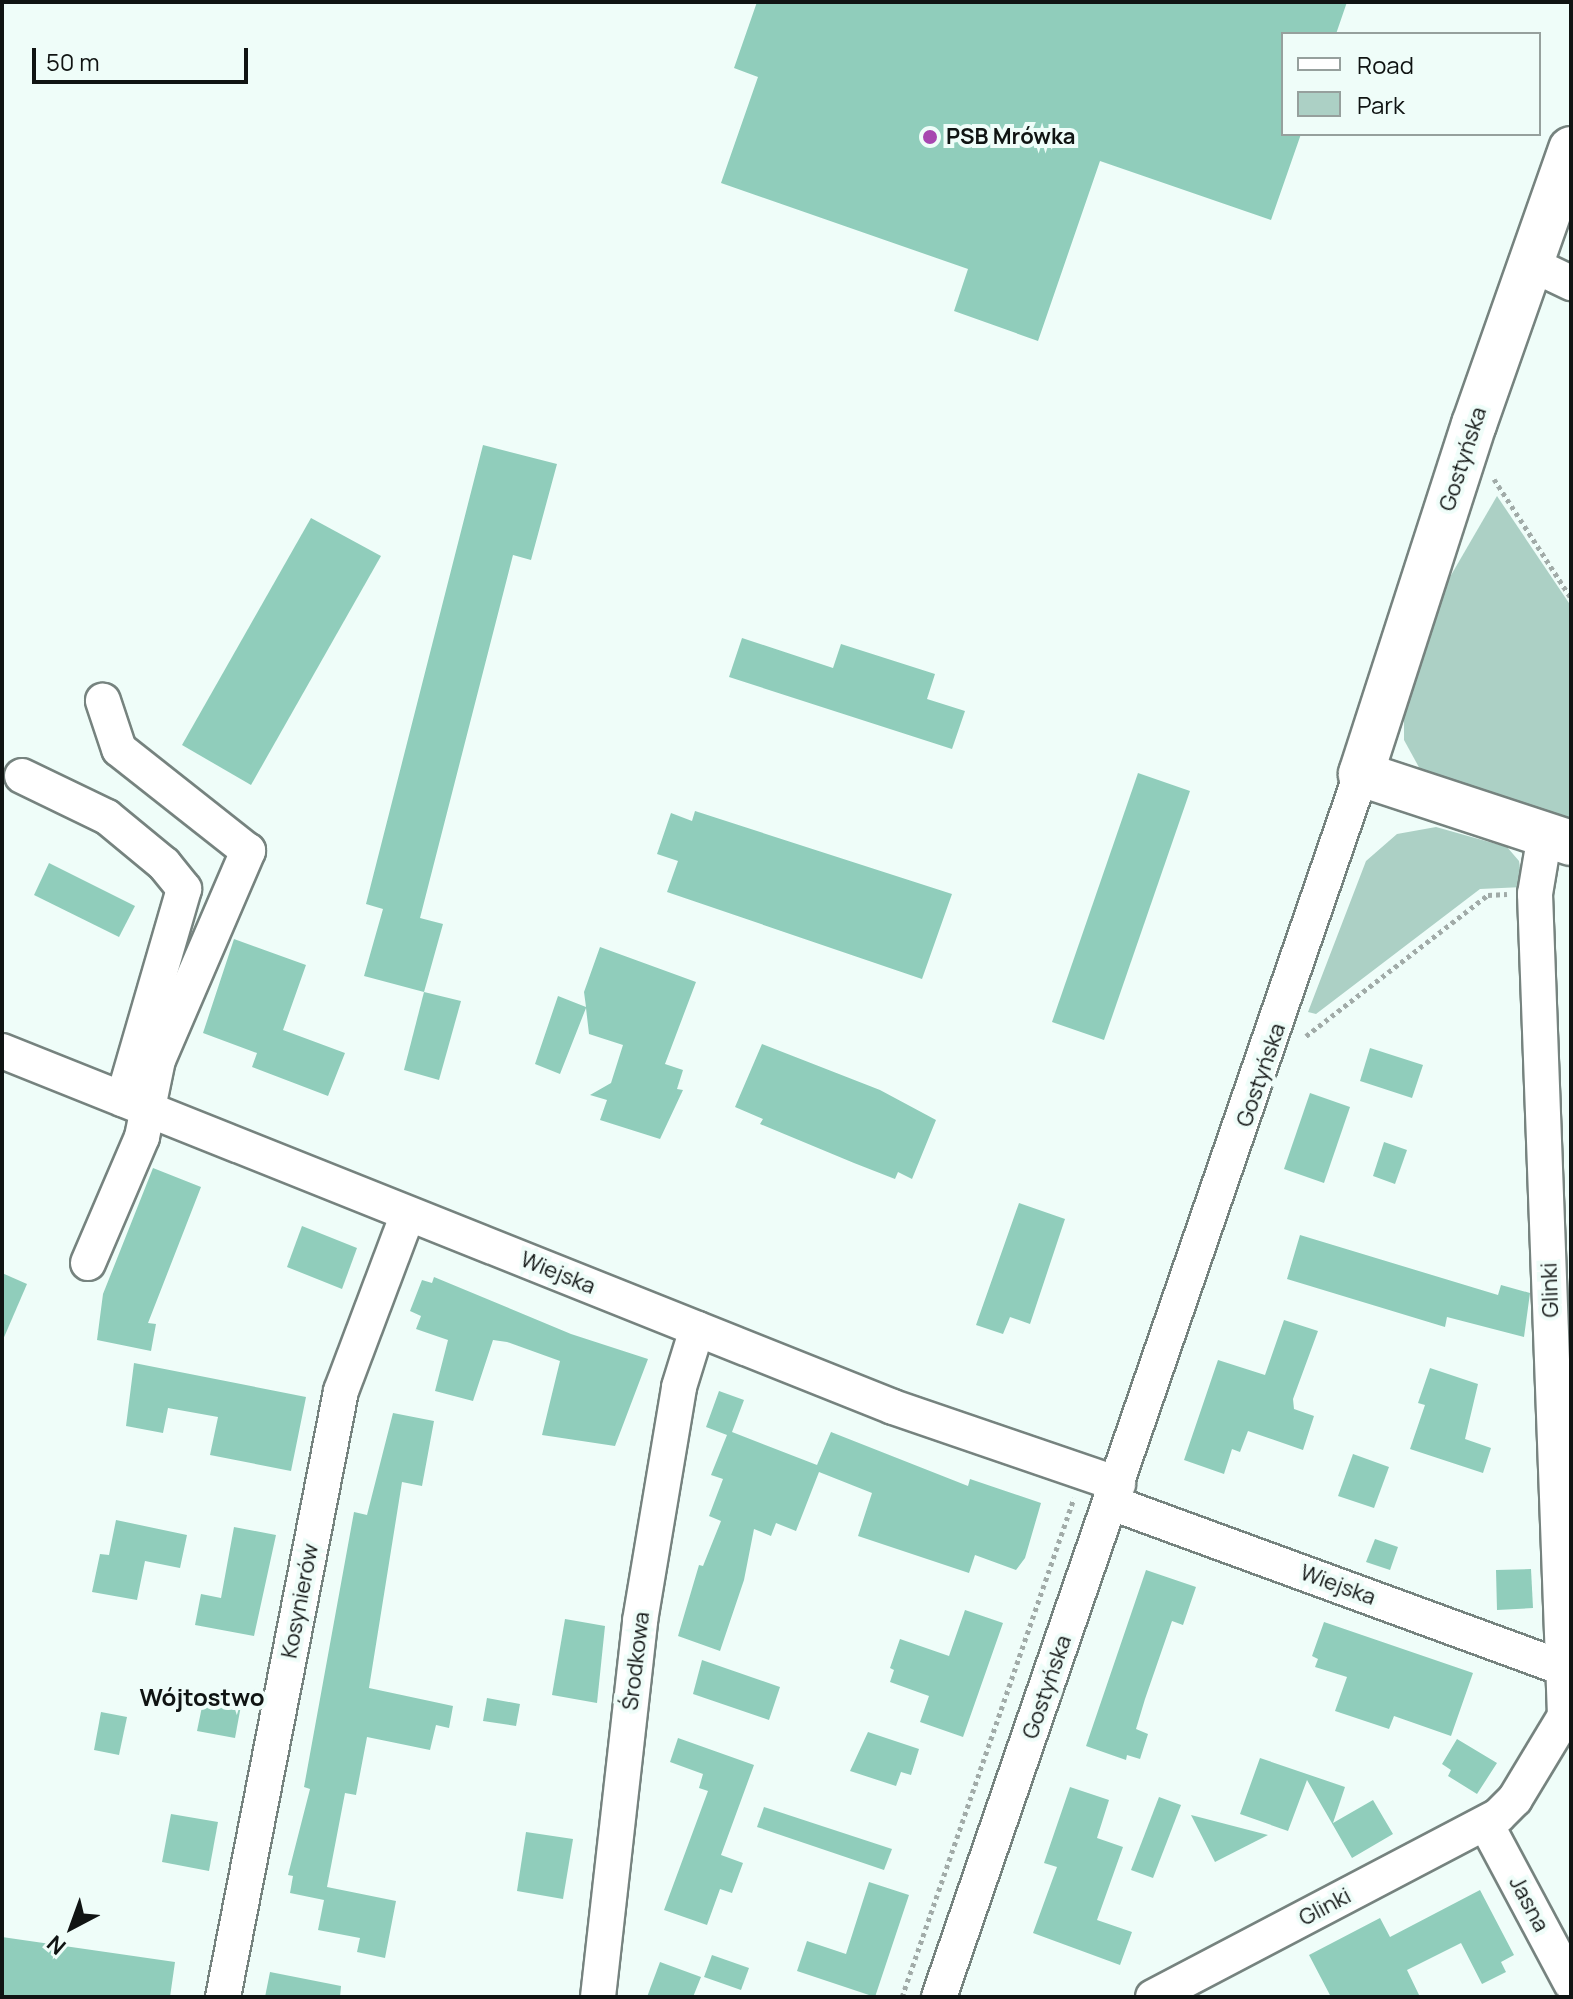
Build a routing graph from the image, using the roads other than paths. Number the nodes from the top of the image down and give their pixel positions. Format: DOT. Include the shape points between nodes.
graph roads {
  1 [pos="1571,149"];
  2 [pos="1529,263"];
  3 [pos="1571,283"];
  4 [pos="103,701"];
  5 [pos="1361,774"];
  6 [pos="22,776"];
  7 [pos="1558,838"];
  8 [pos="2,1051"];
  9 [pos="135,1104"];
  10 [pos="408,1214"];
  11 [pos="88,1263"];
  12 [pos="697,1329"];
  13 [pos="1115,1494"];
  14 [pos="1564,1668"];
  15 [pos="1486,1824"];
  16 [pos="1571,1983"];
  17 [pos="223,1997"];
  18 [pos="598,1997"];
  19 [pos="939,1997"];
  20 [pos="1153,1997"];
  1 -- 2 [label="main road, Gostyńska"];
  2 -- 3 [label="street"];
  2 -- 5 [label="main road, Gostyńska"];
  4 -- 9 [label="street" via="119,749 248,851"];
  5 -- 7 [label="main road"];
  5 -- 13 [label="street, Gostyńska"];
  6 -- 9 [label="street" via="107,817 164,864 184,889"];
  7 -- 14 [label="street, Glinki" via="1535,894"];
  8 -- 9 [label="street, Wiejska"];
  9 -- 10 [label="street, Wiejska"];
  9 -- 11 [label="street" via="142,1137"];
  10 -- 12 [label="street, Wiejska"];
  10 -- 17 [label="street, Kosynierów" via="341,1391"];
  12 -- 13 [label="street, Wiejska"];
  12 -- 18 [label="street, Środkowa" via="677,1398 640,1621"];
  13 -- 14 [label="street, Wiejska"];
  13 -- 19 [label="street, Gostyńska"];
  14 -- 15 [label="street, Glinki" via="1567,1708 1561,1725 1515,1799"];
  15 -- 16 [label="street, Jasna"];
  15 -- 20 [label="street, Glinki"];
}
